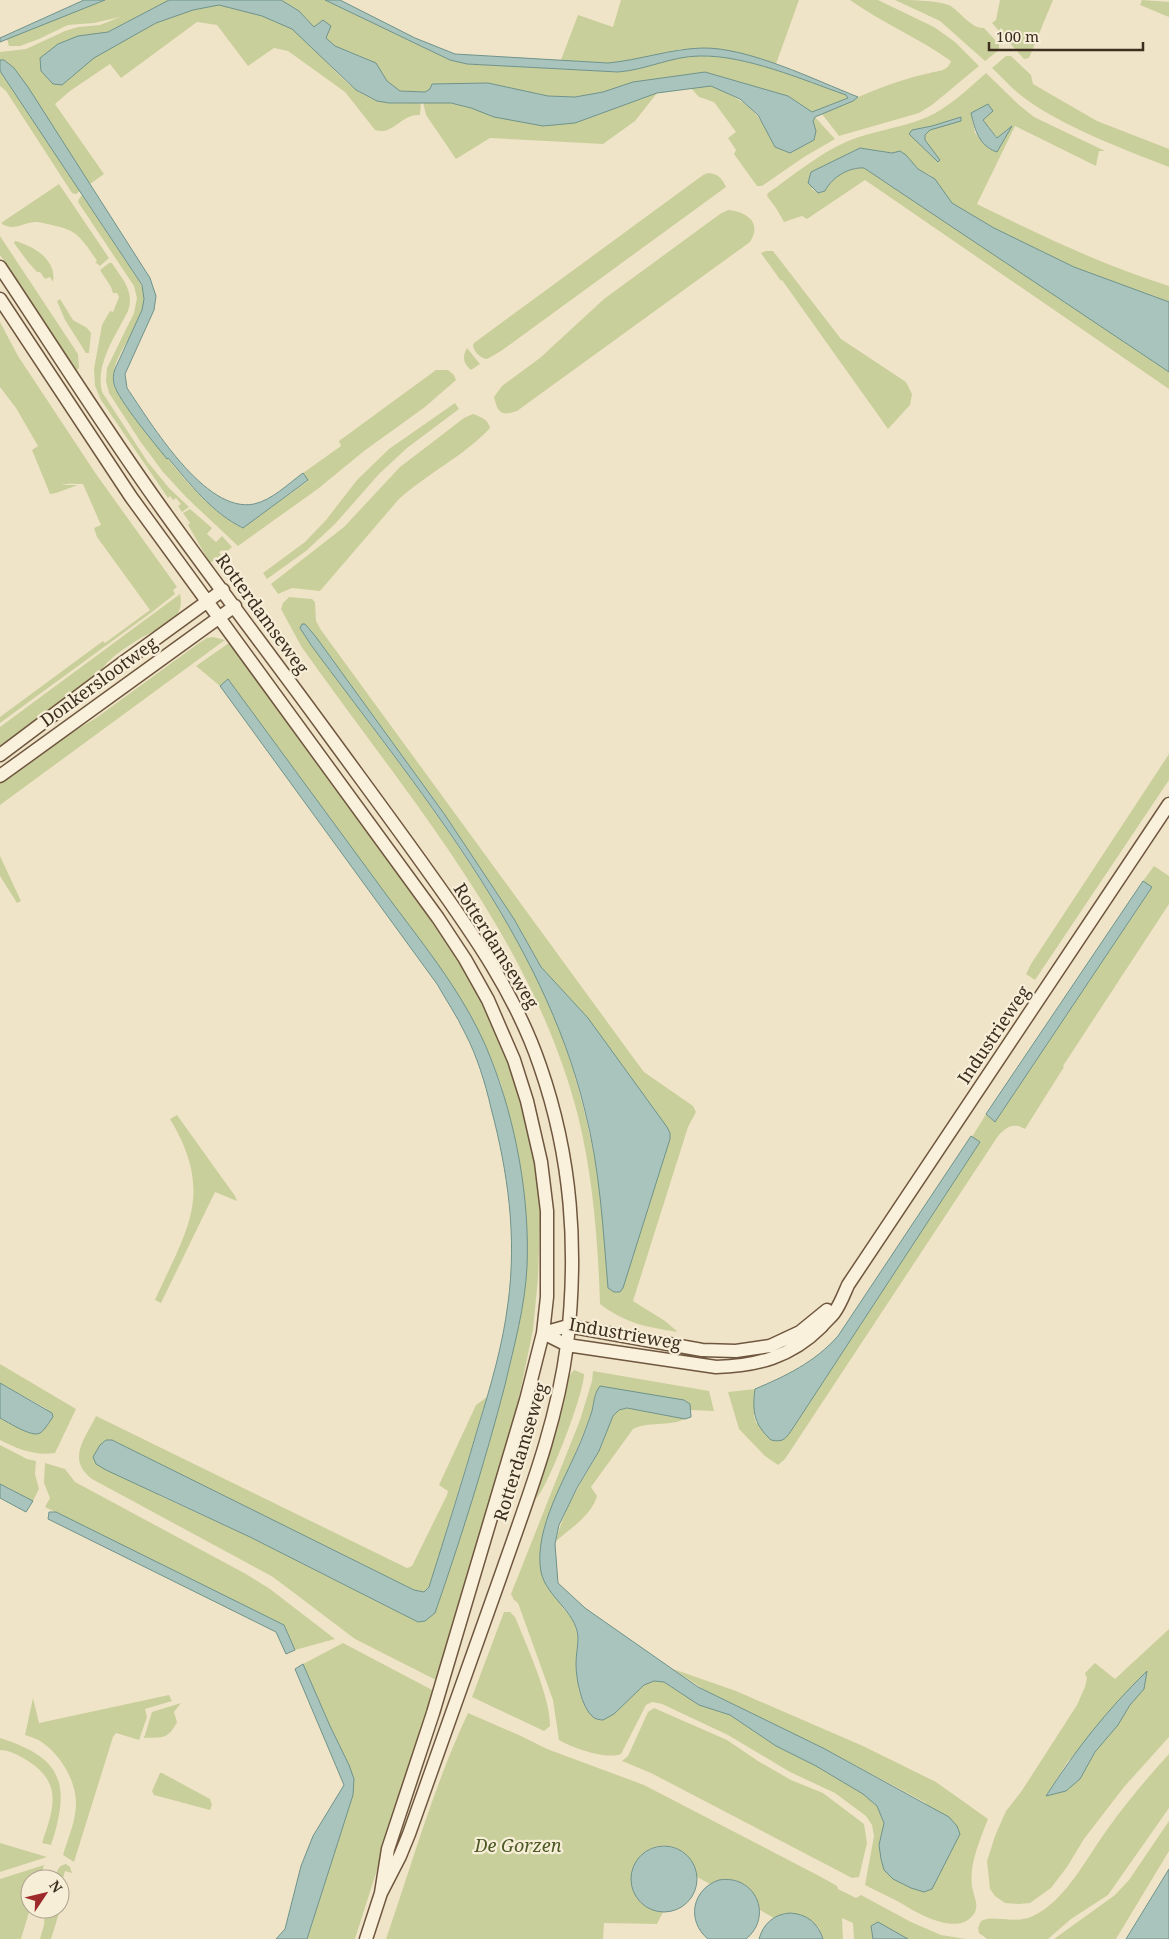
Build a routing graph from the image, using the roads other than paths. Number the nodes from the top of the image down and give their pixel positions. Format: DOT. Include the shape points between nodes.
graph roads {
  1 [pos="0,267"];
  2 [pos="0,299"];
  3 [pos="223,590"];
  4 [pos="208,602"];
  5 [pos="234,606"];
  6 [pos="219,616"];
  7 [pos="0,755"];
  8 [pos="0,776"];
  9 [pos="1169,804"];
  10 [pos="848,1285"];
  11 [pos="568,1326"];
  12 [pos="543,1333"];
  13 [pos="567,1345"];
  14 [pos="381,1894"];
  15 [pos="366,1939"];
  1 -- 3 [label="main road, Rotterdamseweg" via="124,454"];
  2 -- 4 [label="main road, Rotterdamseweg" via="96,446"];
  3 -- 4 [label="main road, Donkerslootweg"];
  3 -- 5 [label="main road, Rotterdamseweg"];
  4 -- 6 [label="main road, Rotterdamseweg"];
  4 -- 7 [label="main road, Donkerslootweg"];
  5 -- 6 [label="main road, Donkerslootweg"];
  5 -- 11 [label="main road, Rotterdamseweg" via="460,915 524,1024 555,1110 565,1159 572,1208 573,1250"];
  6 -- 8 [label="main road, Donkerslootweg"];
  6 -- 12 [label="main road, Rotterdamseweg" via="438,918 503,1030 527,1101 542,1170 547,1211 548,1274"];
  9 -- 10 [label="main road, Industrieweg"];
  10 -- 11 [label="main road, Industrieweg" via="828,1309 800,1332 770,1346 736,1351 702,1350"];
  10 -- 13 [label="main road, Industrieweg" via="834,1313 808,1340 764,1362 716,1367"];
  11 -- 12 [label="main road, Industrieweg"];
  11 -- 13 [label="main road, Rotterdamseweg"];
  12 -- 13 [label="main road, Industrieweg"];
  12 -- 14 [label="main road, Rotterdamseweg" via="432,1714 388,1849"];
  13 -- 14 [label="main road, Rotterdamseweg" via="550,1428 527,1500 409,1834"];
  14 -- 15 [label="main road, Rotterdamseweg"];
}
